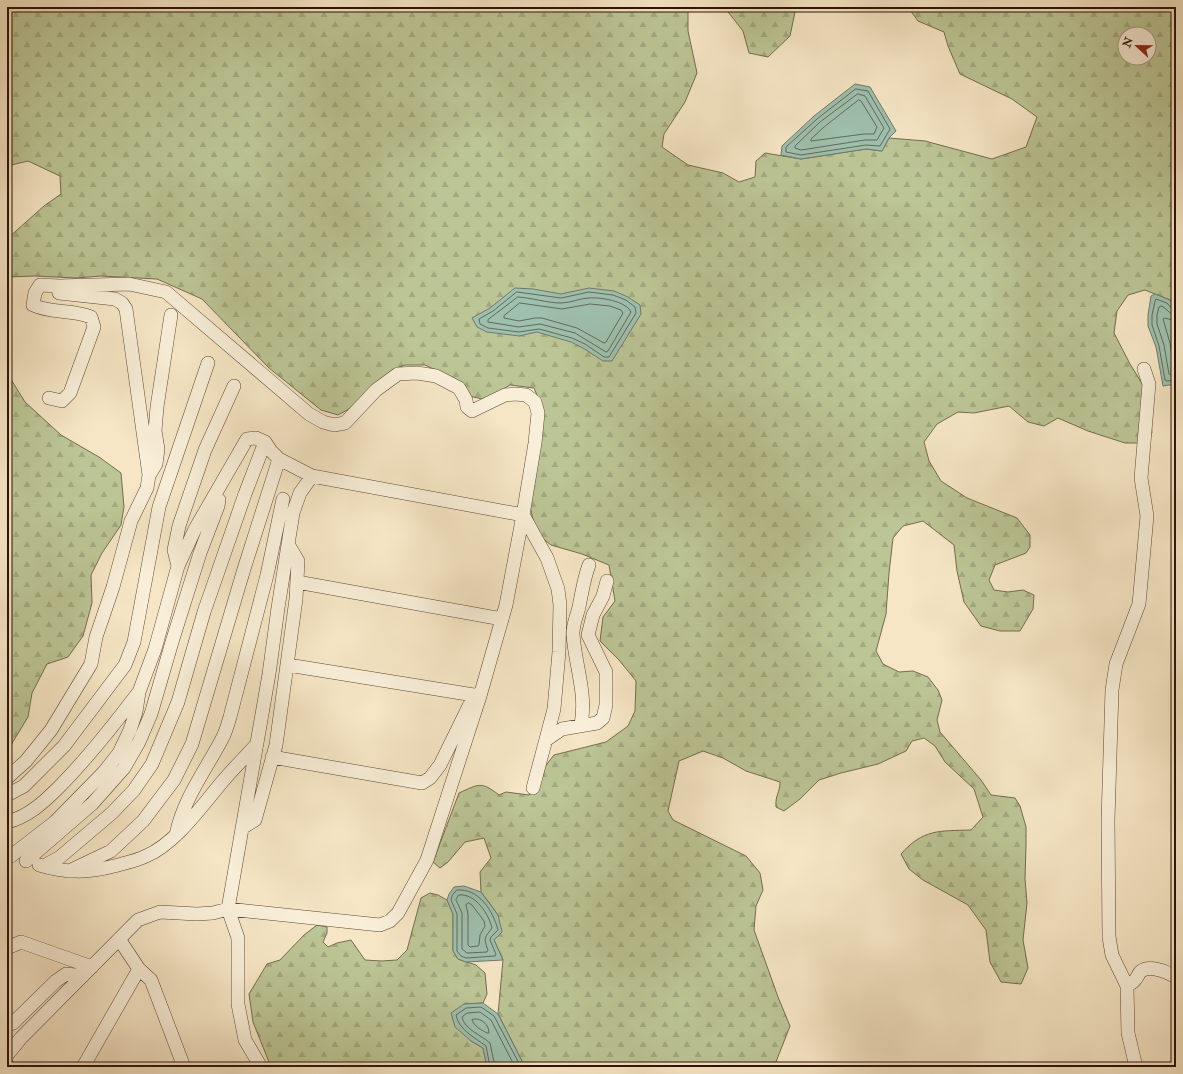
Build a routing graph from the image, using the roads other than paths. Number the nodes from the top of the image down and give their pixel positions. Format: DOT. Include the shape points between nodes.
graph roads {
  1 [pos="59,286"];
  2 [pos="171,315"];
  3 [pos="208,363"];
  4 [pos="1144,369"];
  5 [pos="234,386"];
  6 [pos="49,398"];
  7 [pos="265,442"];
  8 [pos="279,459"];
  9 [pos="149,475"];
  10 [pos="312,476"];
  11 [pos="214,496"];
  12 [pos="283,499"];
  13 [pos="523,515"];
  14 [pos="288,544"];
  15 [pos="589,565"];
  16 [pos="178,566"];
  17 [pos="607,581"];
  18 [pos="297,582"];
  19 [pos="502,619"];
  20 [pos="288,665"];
  21 [pos="139,692"];
  22 [pos="480,696"];
  23 [pos="580,726"];
  24 [pos="546,740"];
  25 [pos="257,744"];
  26 [pos="272,757"];
  27 [pos="7,778"];
  28 [pos="533,788"];
  29 [pos="7,795"];
  30 [pos="7,822"];
  31 [pos="242,828"];
  32 [pos="176,835"];
  33 [pos="9,856"];
  34 [pos="26,861"];
  35 [pos="44,866"];
  36 [pos="68,871"];
  37 [pos="228,909"];
  38 [pos="119,939"];
  39 [pos="7,948"];
  40 [pos="139,969"];
  41 [pos="87,971"];
  42 [pos="1176,977"];
  43 [pos="1127,986"];
  44 [pos="7,1025"];
  45 [pos="7,1055"];
  46 [pos="83,1067"];
  47 [pos="184,1067"];
  48 [pos="261,1067"];
  49 [pos="1136,1067"];
  1 -- 6 [label="street" via="40,286 35,293 33,305 43,310 81,313 91,317 94,327 70,393 62,401"];
  1 -- 9 [label="street" via="59,294 115,299 126,309"];
  1 -- 13 [label="street" via="129,284 166,292 309,414 334,425 345,423 376,390 398,374 436,376 459,388 467,407 472,411 505,395 526,395 535,402 538,412"];
  2 -- 9 [label="street" via="157,407 156,464"];
  3 -- 29 [label="street" via="159,507 134,642 125,665 64,746 24,786"];
  4 -- 43 [label="street" via="1149,384 1141,478 1147,516 1139,604 1116,664 1112,690 1108,812 1109,937 1112,955"];
  5 -- 16 [label="street" via="205,450 179,526 174,550"];
  7 -- 8 [label="street"];
  7 -- 11 [label="street" via="256,438 247,440"];
  7 -- 35 [label="street" via="204,612 178,702 152,764 134,790 112,813 60,857"];
  8 -- 10 [label="street"];
  8 -- 36 [label="street" via="192,744 174,780 143,821 111,851"];
  9 -- 27 [label="street" via="147,488 131,521 96,637 91,664 51,730 26,761"];
  10 -- 13 [label="street"];
  10 -- 14 [label="street" via="300,493 293,513"];
  11 -- 16 [label="street"];
  11 -- 34 [label="street" via="219,500 218,506 200,553 139,742 124,768 92,804"];
  12 -- 32 [label="street" via="267,575 230,717 223,736 179,820"];
  13 -- 19 [label="street"];
  13 -- 24 [label="street" via="547,558 558,589 560,604 560,652 554,709"];
  14 -- 18 [label="street" via="298,561"];
  14 -- 25 [label="street"];
  15 -- 23 [label="street" via="574,622 574,639 582,686 583,711"];
  16 -- 21 [label="street" via="155,649"];
  17 -- 23 [label="street" via="588,635 606,672 606,705 603,718 597,723"];
  18 -- 19 [label="street"];
  18 -- 20 [label="street"];
  19 -- 22 [label="street"];
  20 -- 22 [label="street"];
  20 -- 26 [label="street" via="276,746"];
  21 -- 30 [label="street" via="78,767 40,805 18,820"];
  21 -- 33 [label="street" via="130,730 119,753 104,772 55,822"];
  22 -- 26 [label="street" via="469,706 440,765 430,778 422,783"];
  22 -- 37 [label="street" via="427,860 398,913 390,921 380,925"];
  23 -- 24 [label="street" via="562,729"];
  24 -- 28 [label="street"];
  25 -- 31 [label="street"];
  25 -- 32 [label="street"];
  26 -- 31 [label="street" via="255,820"];
  31 -- 37 [label="street"];
  32 -- 36 [label="street" via="147,856 96,871"];
  33 -- 34 [label="street"];
  34 -- 35 [label="street"];
  35 -- 36 [label="street"];
  37 -- 38 [label="street" via="197,914 160,912 138,920"];
  37 -- 48 [label="street" via="238,938 238,1004 246,1040"];
  38 -- 40 [label="street"];
  38 -- 41 [label="street"];
  39 -- 41 [label="street" via="21,942"];
  40 -- 46 [label="street"];
  40 -- 47 [label="street" via="151,980"];
  41 -- 44 [label="street" via="66,974 13,1023"];
  41 -- 45 [label="street"];
  42 -- 43 [label="street" via="1167,972 1146,969"];
  43 -- 49 [label="street" via="1128,1032"];
}
